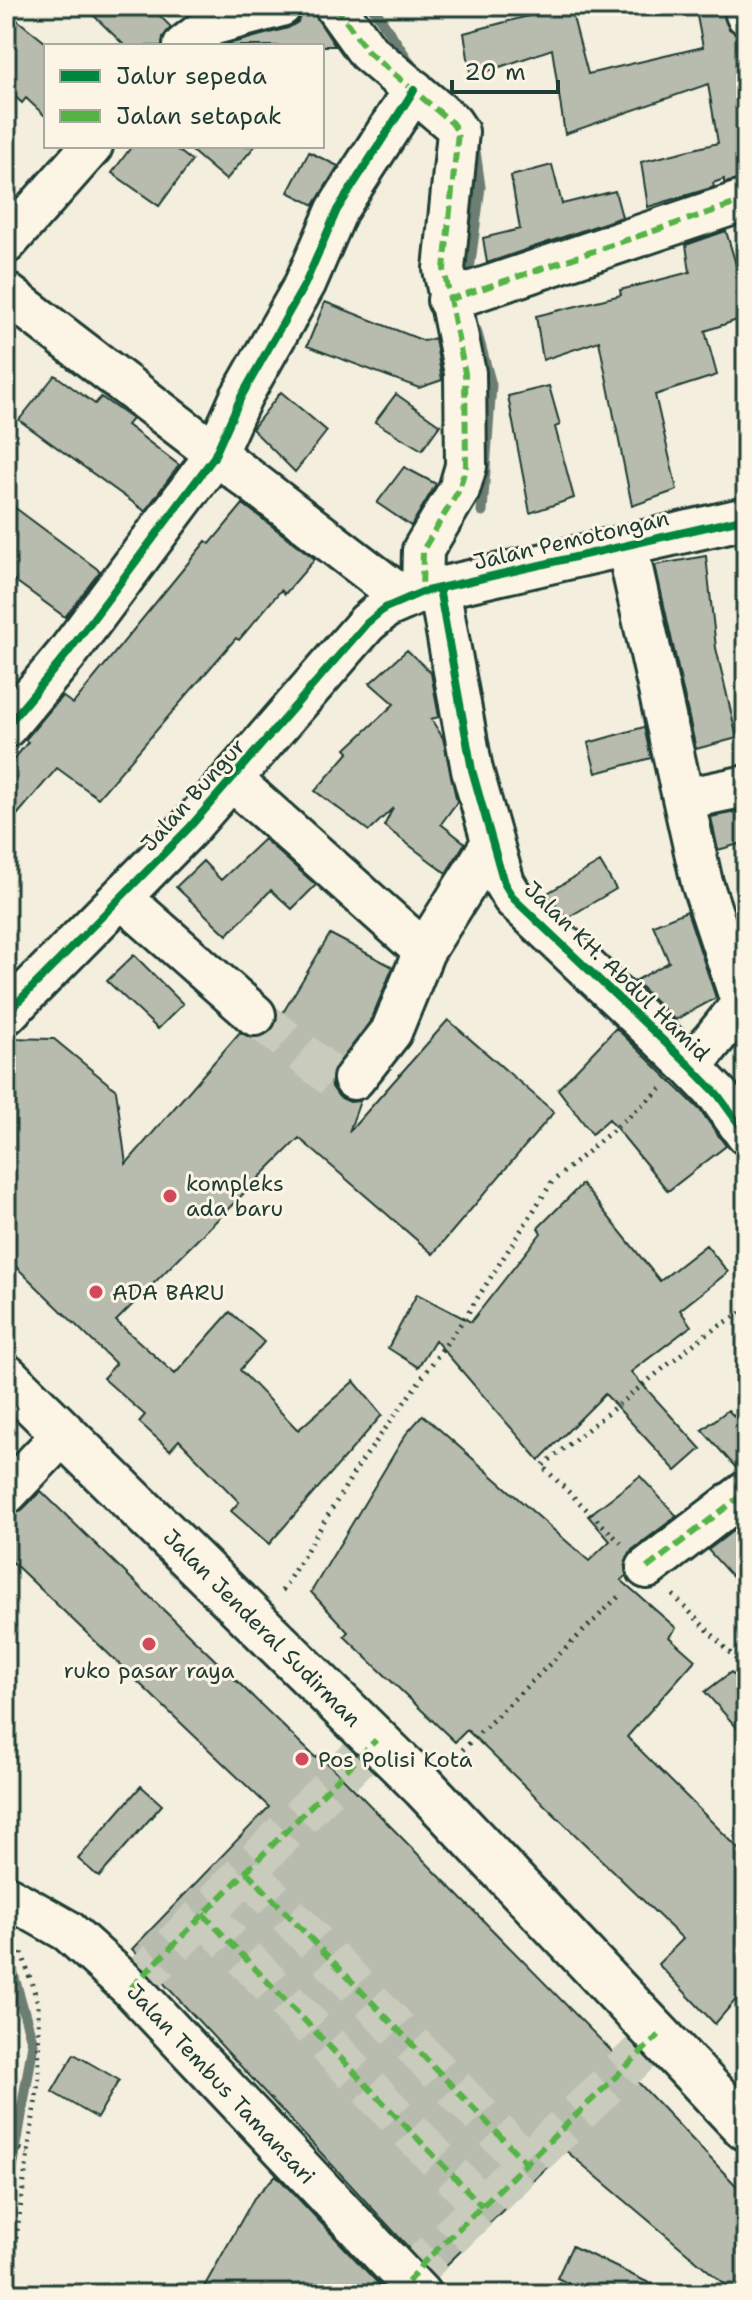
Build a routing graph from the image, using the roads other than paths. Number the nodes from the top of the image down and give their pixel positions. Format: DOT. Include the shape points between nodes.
graph roads {
  1 [pos="281,6"];
  2 [pos="335,6"];
  3 [pos="744,6"];
  4 [pos="746,14"];
  5 [pos="196,26"];
  6 [pos="414,90"];
  7 [pos="90,148"];
  8 [pos="746,200"];
  9 [pos="6,243"];
  10 [pos="6,293"];
  11 [pos="448,300"];
  12 [pos="214,457"];
  13 [pos="746,518"];
  14 [pos="627,546"];
  15 [pos="422,593"];
  16 [pos="6,727"];
  17 [pos="232,780"];
  18 [pos="746,786"];
  19 [pos="684,799"];
  20 [pos="492,843"];
  21 [pos="122,898"];
  22 [pos="424,951"];
  23 [pos="6,1014"];
  24 [pos="255,1015"];
  25 [pos="691,1067"];
  26 [pos="354,1079"];
  27 [pos="746,1134"];
  28 [pos="6,1377"];
  29 [pos="64,1433"];
  30 [pos="746,1492"];
  31 [pos="6,1494"];
  32 [pos="647,1568"];
  33 [pos="6,1896"];
  34 [pos="746,2128"];
  35 [pos="420,2294"];
  1 -- 5 [label="street"];
  2 -- 6 [label="street, Jalan KH. Abdul Hamid" via="368,52"];
  3 -- 4 [label="street"];
  6 -- 11 [label="street, Jalan KH. Abdul Hamid" via="458,132 444,269"];
  6 -- 12 [label="street" via="348,190"];
  7 -- 9 [label="street"];
  8 -- 11 [label="street"];
  10 -- 12 [label="street"];
  11 -- 15 [label="street, Jalan KH. Abdul Hamid" via="465,373 466,466 459,490 423,550"];
  12 -- 15 [label="street"];
  12 -- 16 [label="street"];
  13 -- 14 [label="street, Jalan Pemotongan"];
  14 -- 15 [label="street, Jalan Pemotongan"];
  14 -- 19 [label="street"];
  15 -- 17 [label="street, Jalan Bungur" via="367,623"];
  15 -- 20 [label="street, Jalan KH. Abdul Hamid"];
  17 -- 21 [label="street, Jalan Bungur"];
  17 -- 22 [label="street"];
  18 -- 19 [label="street"];
  19 -- 25 [label="street" via="702,883 742,1004"];
  20 -- 22 [label="street"];
  20 -- 25 [label="street, Jalan KH. Abdul Hamid" via="504,883 523,910"];
  21 -- 23 [label="street, Jalan Bungur"];
  21 -- 24 [label="street"];
  22 -- 26 [label="street" via="391,1032"];
  25 -- 27 [label="street, Jalan KH. Abdul Hamid"];
  28 -- 29 [label="main road, Jalan Jenderal Sudirman"];
  29 -- 31 [label="street"];
  29 -- 34 [label="main road, Jalan Jenderal Sudirman" via="424,1787"];
  30 -- 32 [label="street"];
  33 -- 35 [label="street, Jalan Tembus Tamansari" via="68,1931 131,1988"];
}
